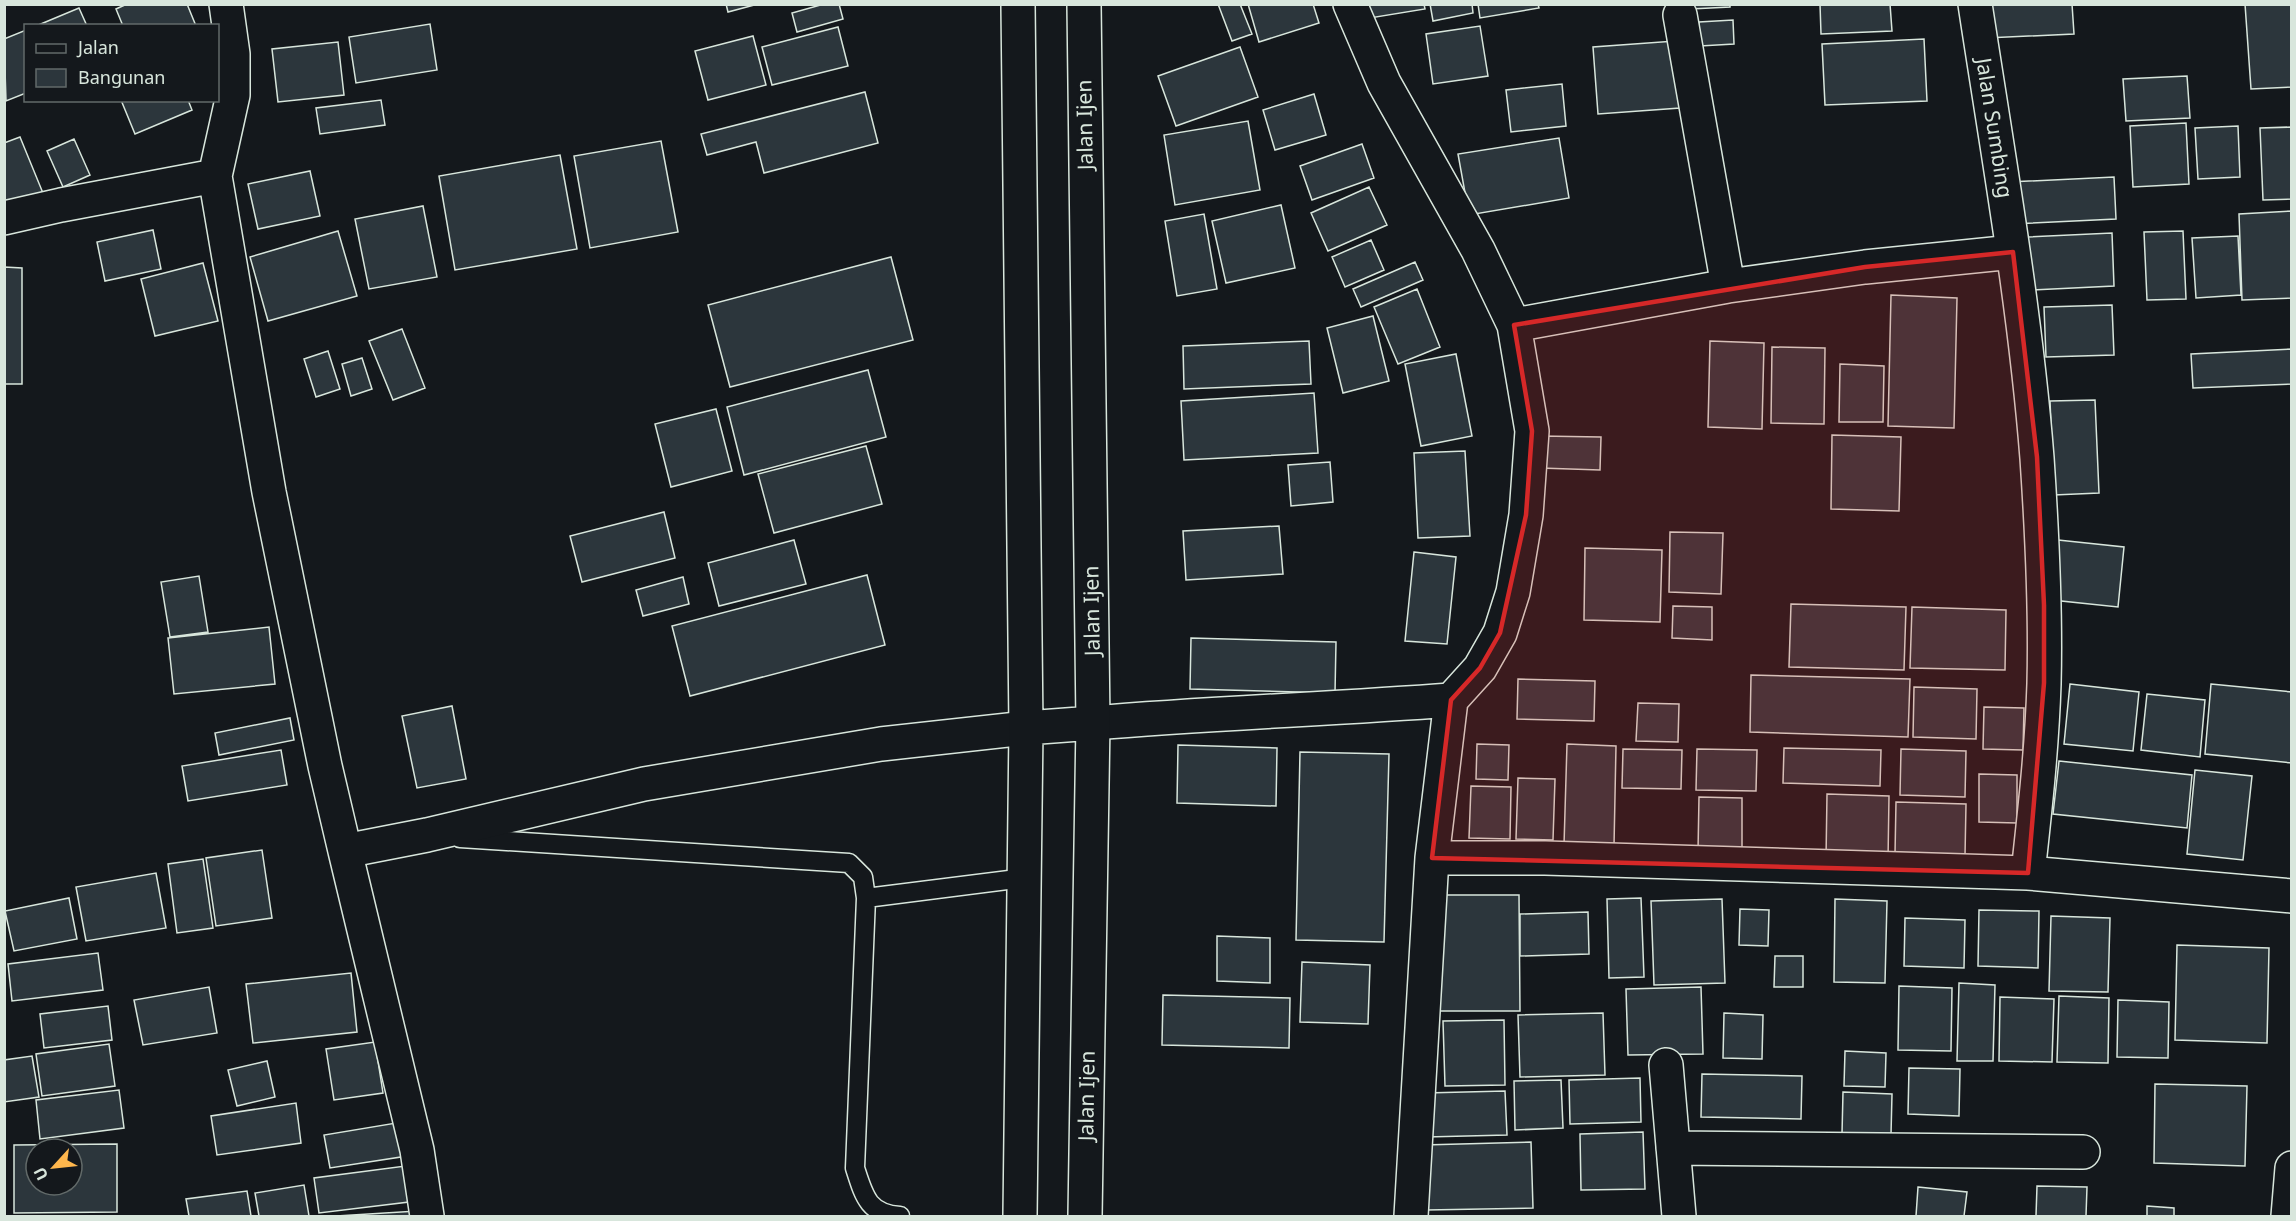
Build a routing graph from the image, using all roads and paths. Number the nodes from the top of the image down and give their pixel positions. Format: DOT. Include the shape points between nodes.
graph roads {
  1 [pos="226,4"];
  2 [pos="1018,4"];
  3 [pos="1083,4"];
  4 [pos="1350,4"];
  5 [pos="1975,4"];
  6 [pos="1680,15"];
  7 [pos="215,176"];
  8 [pos="4,218"];
  9 [pos="2013,252"];
  10 [pos="1728,286"];
  11 [pos="1514,325"];
  12 [pos="1451,700"];
  13 [pos="1093,723"];
  14 [pos="1026,728"];
  15 [pos="427,835"];
  16 [pos="345,851"];
  17 [pos="1432,858"];
  18 [pos="2028,873"];
  19 [pos="1024,878"];
  20 [pos="2292,896"];
  21 [pos="866,898"];
  22 [pos="1666,1065"];
  23 [pos="1673,1148"];
  24 [pos="2083,1152"];
  25 [pos="2292,1168"];
  26 [pos="427,1216"];
  27 [pos="885,1216"];
  28 [pos="1020,1216"];
  29 [pos="1085,1216"];
  30 [pos="1412,1216"];
  31 [pos="1679,1216"];
  32 [pos="2288,1216"];
  1 -- 7 [label="street" via="233,54 232,95"];
  2 -- 14 [label="street"];
  3 -- 13 [label="street, Jalan Ijen"];
  4 -- 11 [label="street" via="1384,83 1478,250"];
  5 -- 9 [label="street, Jalan Sumbing"];
  6 -- 10 [label="street"];
  7 -- 8 [label="street"];
  7 -- 16 [label="street" via="269,492"];
  9 -- 10 [label="street"];
  9 -- 18 [label="street, Jalan Sumbing" via="2037,457 2044,605 2038,788"];
  10 -- 11 [label="street"];
  11 -- 12 [label="street" via="1532,431 1527,514 1513,592 1500,633 1480,668"];
  12 -- 13 [label="street"];
  12 -- 17 [label="street"];
  13 -- 14 [label="street"];
  13 -- 29 [label="street, Jalan Ijen"];
  14 -- 15 [label="street" via="881,744 644,784"];
  14 -- 19 [label="street"];
  15 -- 16 [label="street"];
  15 -- 21 [label="lane" via="849,863 863,877"];
  16 -- 26 [label="street" via="417,1150"];
  17 -- 18 [label="street"];
  17 -- 30 [label="street"];
  18 -- 20 [label="street"];
  19 -- 21 [label="lane"];
  19 -- 28 [label="street"];
  21 -- 27 [label="lane" via="855,1168 865,1198"];
  22 -- 23 [label="street"];
  23 -- 24 [label="street"];
  23 -- 31 [label="street"];
  25 -- 32 [label="street"];
}
